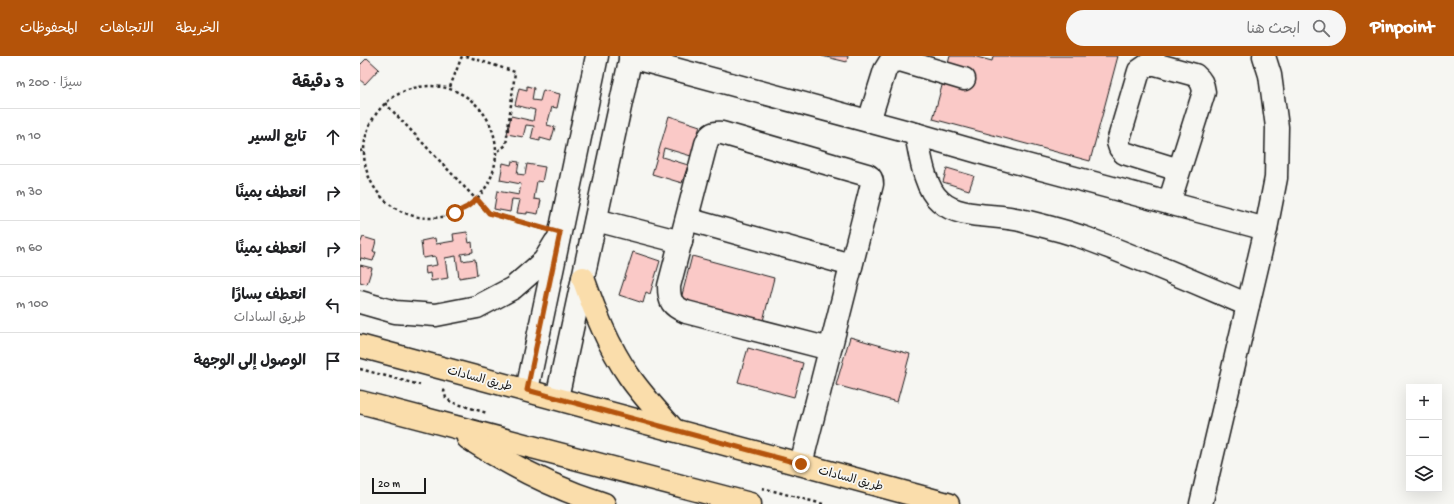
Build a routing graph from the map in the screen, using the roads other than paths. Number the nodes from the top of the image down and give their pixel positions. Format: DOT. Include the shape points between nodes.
graph roads {
  1 [pos="582,56"];
  2 [pos="597,56"];
  3 [pos="1264,56"];
  4 [pos="630,57"];
  5 [pos="964,79"];
  6 [pos="591,83"];
  7 [pos="869,121"];
  8 [pos="916,134"];
  9 [pos="1179,170"];
  10 [pos="1169,202"];
  11 [pos="686,219"];
  12 [pos="596,220"];
  13 [pos="1266,229"];
  14 [pos="560,233"];
  15 [pos="680,242"];
  16 [pos="852,265"];
  17 [pos="583,278"];
  18 [pos="360,302"];
  19 [pos="1248,305"];
  20 [pos="360,346"];
  21 [pos="830,349"];
  22 [pos="527,390"];
  23 [pos="557,398"];
  24 [pos="360,402"];
  25 [pos="452,427"];
  26 [pos="674,430"];
  27 [pos="801,464"];
  28 [pos="604,504"];
  29 [pos="750,504"];
  30 [pos="948,504"];
  31 [pos="1201,504"];
  1 -- 6 [label="street"];
  2 -- 6 [label="street"];
  3 -- 13 [label="street" via="1270,75 1277,126 1276,178"];
  4 -- 7 [label="street"];
  4 -- 12 [label="street"];
  5 -- 7 [label="street" via="895,60 887,66"];
  6 -- 14 [label="street"];
  7 -- 8 [label="street"];
  8 -- 10 [label="street"];
  8 -- 19 [label="street" via="930,189 939,201 954,210 1016,218 1084,238"];
  9 -- 9 [label="street" via="1204,92 1203,85 1195,75 1149,64 1139,71 1118,142 1124,153"];
  9 -- 10 [label="street"];
  10 -- 13 [label="street"];
  11 -- 15 [label="street"];
  11 -- 16 [label="street"];
  11 -- 16 [label="street" via="708,136 714,132 722,133 871,177 872,184"];
  12 -- 15 [label="street"];
  12 -- 17 [label="street"];
  13 -- 19 [label="street"];
  14 -- 18 [label="street" via="544,261 513,288 477,307 436,315 394,312"];
  14 -- 22 [label="street"];
  15 -- 21 [label="street" via="669,286 669,298 675,307"];
  16 -- 21 [label="street"];
  17 -- 23 [label="street"];
  17 -- 26 [label="main road" via="604,332 628,375"];
  19 -- 31 [label="street"];
  20 -- 22 [label="main road, طريق السادات"];
  21 -- 27 [label="street"];
  22 -- 23 [label="main road, طريق السادات"];
  23 -- 26 [label="main road, طريق السادات"];
  24 -- 25 [label="main road"];
  25 -- 28 [label="main road" via="483,448 529,473"];
  25 -- 29 [label="main road"];
  26 -- 27 [label="main road, طريق السادات"];
  27 -- 30 [label="main road, طريق السادات"];
}
